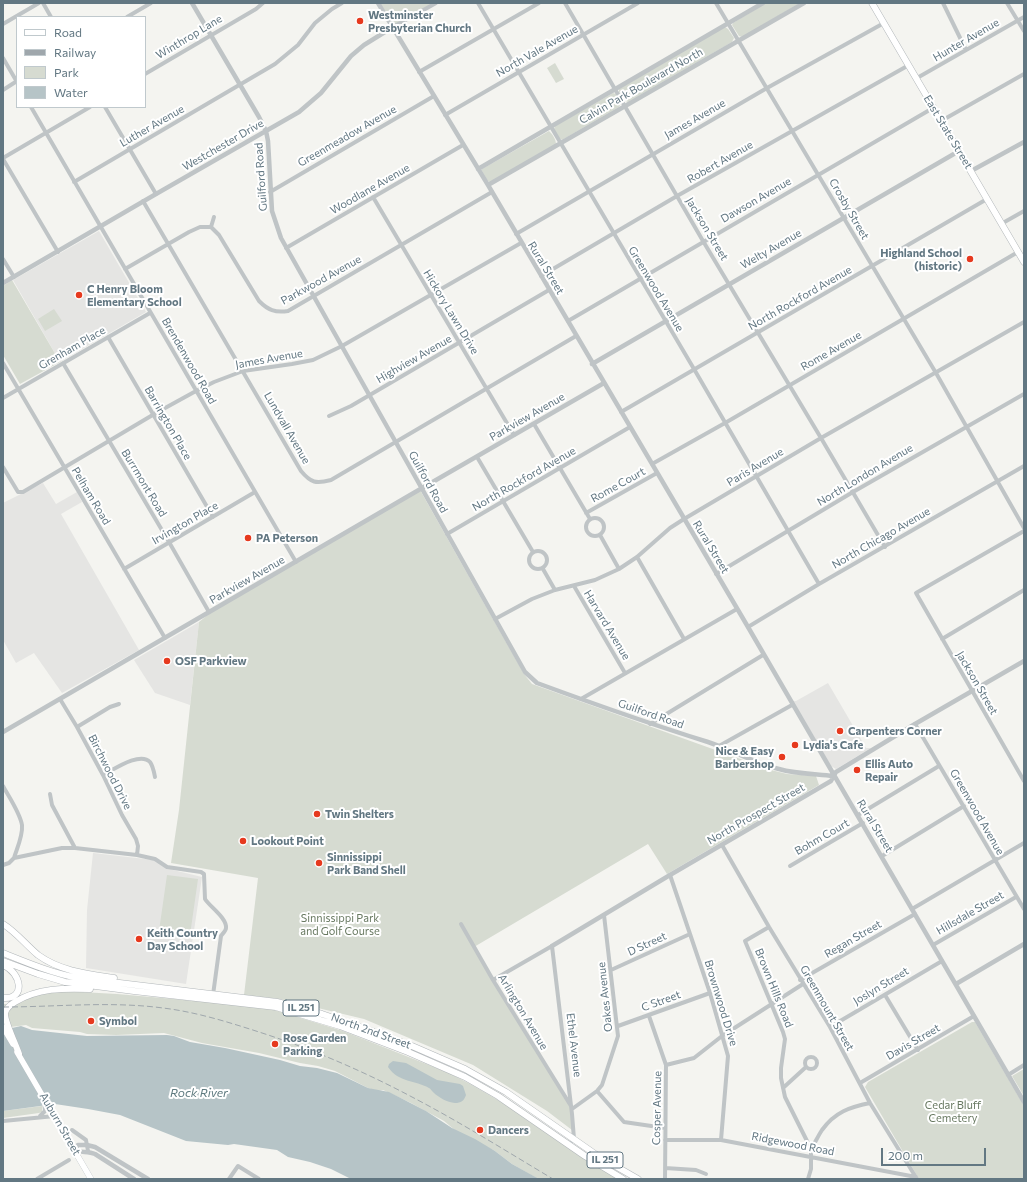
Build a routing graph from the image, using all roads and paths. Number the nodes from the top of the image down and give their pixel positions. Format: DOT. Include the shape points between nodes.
graph roads {
  1 [pos="39,3"];
  2 [pos="43,3"];
  3 [pos="151,3"];
  4 [pos="192,3"];
  5 [pos="263,3"];
  6 [pos="342,3"];
  7 [pos="378,3"];
  8 [pos="436,3"];
  9 [pos="478,3"];
  10 [pos="539,3"];
  11 [pos="565,3"];
  12 [pos="638,3"];
  13 [pos="716,3"];
  14 [pos="763,3"];
  15 [pos="804,3"];
  16 [pos="872,3"];
  17 [pos="943,3"];
  18 [pos="1007,3"];
  19 [pos="16,16"];
  20 [pos="17,16"];
  21 [pos="50,16"];
  22 [pos="129,16"];
  23 [pos="1024,17"];
  24 [pos="1018,21"];
  25 [pos="728,23"];
  26 [pos="884,23"];
  27 [pos="3,24"];
  28 [pos="393,28"];
  29 [pos="493,30"];
  30 [pos="1024,31"];
  31 [pos="211,34"];
  32 [pos="583,35"];
  33 [pos="738,41"];
  34 [pos="966,50"];
  35 [pos="3,58"];
  36 [pos="909,64"];
  37 [pos="419,72"];
  38 [pos="519,72"];
  39 [pos="146,73"];
  40 [pos="1024,74"];
  41 [pos="917,78"];
  42 [pos="16,80"];
  43 [pos="16,83"];
  44 [pos="240,85"];
  45 [pos="767,88"];
  46 [pos="615,89"];
  47 [pos="3,90"];
  48 [pos="434,96"];
  49 [pos="625,106"];
  50 [pos="32,108"];
  51 [pos="88,108"];
  52 [pos="106,108"];
  53 [pos="933,108"];
  54 [pos="445,115"];
  55 [pos="941,121"];
  56 [pos="551,126"];
  57 [pos="793,130"];
  58 [pos="266,131"];
  59 [pos="45,133"];
  60 [pos="1024,142"];
  61 [pos="560,143"];
  62 [pos="463,145"];
  63 [pos="129,150"];
  64 [pos="959,151"];
  65 [pos="653,154"];
  66 [pos="3,158"];
  67 [pos="478,169"];
  68 [pos="972,171"];
  69 [pos="818,175"];
  70 [pos="74,182"];
  71 [pos="488,185"];
  72 [pos="589,190"];
  73 [pos="270,192"];
  74 [pos="492,192"];
  75 [pos="156,194"];
  76 [pos="677,196"];
  77 [pos="373,197"];
  78 [pos="987,199"];
  79 [pos="143,201"];
  80 [pos="1024,211"];
  81 [pos="214,217"];
  82 [pos="843,218"];
  83 [pos="1001,224"];
  84 [pos="211,226"];
  85 [pos="100,227"];
  86 [pos="516,234"];
  87 [pos="613,234"];
  88 [pos="703,241"];
  89 [pos="521,243"];
  90 [pos="168,244"];
  91 [pos="401,245"];
  92 [pos="286,248"];
  93 [pos="58,252"];
  94 [pos="1018,252"];
  95 [pos="3,259"];
  96 [pos="1024,262"];
  97 [pos="872,266"];
  98 [pos="125,269"];
  99 [pos="542,276"];
  100 [pos="14,277"];
  101 [pos="640,278"];
  102 [pos="3,284"];
  103 [pos="729,284"];
  104 [pos="550,290"];
  105 [pos="431,295"];
  106 [pos="314,296"];
  107 [pos="150,313"];
  108 [pos="903,319"];
  109 [pos="568,321"];
  110 [pos="665,321"];
  111 [pos="1024,322"];
  112 [pos="758,333"];
  113 [pos="576,336"];
  114 [pos="108,337"];
  115 [pos="460,342"];
  116 [pos="342,346"];
  117 [pos="3,363"];
  118 [pos="63,363"];
  119 [pos="592,364"];
  120 [pos="694,369"];
  121 [pos="243,371"];
  122 [pos="936,373"];
  123 [pos="604,383"];
  124 [pos="790,385"];
  125 [pos="18,389"];
  126 [pos="486,389"];
  127 [pos="196,391"];
  128 [pos="1024,394"];
  129 [pos="370,395"];
  130 [pos="3,398"];
  131 [pos="621,412"];
  132 [pos="153,415"];
  133 [pos="329,416"];
  134 [pos="725,423"];
  135 [pos="534,424"];
  136 [pos="966,426"];
  137 [pos="630,427"];
  138 [pos="514,436"];
  139 [pos="821,438"];
  140 [pos="109,441"];
  141 [pos="396,442"];
  142 [pos="477,457"];
  143 [pos="652,464"];
  144 [pos="1024,466"];
  145 [pos="3,467"];
  146 [pos="64,467"];
  147 [pos="560,469"];
  148 [pos="657,473"];
  149 [pos="757,476"];
  150 [pos="998,481"];
  151 [pos="421,488"];
  152 [pos="255,492"];
  153 [pos="853,492"];
  154 [pos="504,502"];
  155 [pos="586,513"];
  156 [pos="213,517"];
  157 [pos="590,519"];
  158 [pos="684,519"];
  159 [pos="1024,530"];
  160 [pos="788,532"];
  161 [pos="447,534"];
  162 [pos="600,535"];
  163 [pos="169,542"];
  164 [pos="884,547"];
  165 [pos="533,552"];
  166 [pos="637,557"];
  167 [pos="296,562"];
  168 [pos="543,568"];
  169 [pos="124,569"];
  170 [pos="619,569"];
  171 [pos="716,574"];
  172 [pos="819,584"];
  173 [pos="574,586"];
  174 [pos="555,590"];
  175 [pos="1024,590"];
  176 [pos="737,609"];
  177 [pos="209,612"];
  178 [pos="495,619"];
  179 [pos="748,627"];
  180 [pos="165,638"];
  181 [pos="684,638"];
  182 [pos="942,639"];
  183 [pos="764,656"];
  184 [pos="1024,661"];
  185 [pos="625,673"];
  186 [pos="972,692"];
  187 [pos="60,699"];
  188 [pos="581,699"];
  189 [pos="119,704"];
  190 [pos="792,705"];
  191 [pos="650,724"];
  192 [pos="915,724"];
  193 [pos="77,727"];
  194 [pos="3,732"];
  195 [pos="719,746"];
  196 [pos="940,766"];
  197 [pos="104,775"];
  198 [pos="834,776"];
  199 [pos="155,777"];
  200 [pos="1024,782"];
  201 [pos="3,786"];
  202 [pos="50,794"];
  203 [pos="964,806"];
  204 [pos="858,815"];
  205 [pos="863,823"];
  206 [pos="1024,843"];
  207 [pos="722,845"];
  208 [pos="75,848"];
  209 [pos="137,855"];
  210 [pos="882,856"];
  211 [pos="14,858"];
  212 [pos="995,860"];
  213 [pos="3,865"];
  214 [pos="790,866"];
  215 [pos="670,875"];
  216 [pos="1016,897"];
  217 [pos="1024,910"];
  218 [pos="914,911"];
  219 [pos="604,915"];
  220 [pos="3,924"];
  221 [pos="461,924"];
  222 [pos="769,927"];
  223 [pos="690,934"];
  224 [pos="1024,944"];
  225 [pos="933,945"];
  226 [pos="552,946"];
  227 [pos="3,953"];
  228 [pos="3,961"];
  229 [pos="942,961"];
  230 [pos="3,965"];
  231 [pos="611,970"];
  232 [pos="493,980"];
  233 [pos="802,982"];
  234 [pos="956,984"];
  235 [pos="119,989"];
  236 [pos="202,993"];
  237 [pos="710,993"];
  238 [pos="213,994"];
  239 [pos="885,995"];
  240 [pos="3,998"];
  241 [pos="771,1004"];
  242 [pos="649,1016"];
  243 [pos="974,1016"];
  244 [pos="618,1026"];
  245 [pos="3,1027"];
  246 [pos="830,1027"];
  247 [pos="722,1036"];
  248 [pos="918,1050"];
  249 [pos="19,1054"];
  250 [pos="666,1065"];
  251 [pos="1024,1065"];
  252 [pos="806,1067"];
  253 [pos="1008,1075"];
  254 [pos="860,1083"];
  255 [pos="783,1088"];
  256 [pos="597,1091"];
  257 [pos="44,1096"];
  258 [pos="1024,1102"];
  259 [pos="870,1103"];
  260 [pos="572,1108"];
  261 [pos="55,1116"];
  262 [pos="36,1117"];
  263 [pos="3,1121"];
  264 [pos="665,1128"];
  265 [pos="72,1130"];
  266 [pos="574,1139"];
  267 [pos="665,1140"];
  268 [pos="722,1140"];
  269 [pos="569,1144"];
  270 [pos="87,1145"];
  271 [pos="811,1149"];
  272 [pos="74,1150"];
  273 [pos="88,1151"];
  274 [pos="811,1157"];
  275 [pos="69,1160"];
  276 [pos="665,1168"];
  277 [pos="137,1172"];
  278 [pos="706,1174"];
  279 [pos="916,1178"];
  280 [pos="37,1179"];
  281 [pos="91,1179"];
  282 [pos="133,1179"];
  283 [pos="148,1179"];
  284 [pos="228,1179"];
  285 [pos="259,1179"];
  286 [pos="623,1179"];
  287 [pos="638,1179"];
  288 [pos="665,1179"];
  289 [pos="808,1179"];
  1 -- 20 [label="street"];
  2 -- 21 [label="street"];
  3 -- 22 [label="street"];
  4 -- 31 [label="street, Guilford Road"];
  5 -- 31 [label="street, Winthrop Lane"];
  6 -- 44 [label="street, Luther Avenue" via="315,23 298,45 275,64"];
  7 -- 28 [label="street, Rural Street"];
  8 -- 28 [label="street, Westchester Drive"];
  9 -- 29 [label="street, Greenwood Avenue"];
  10 -- 29 [label="street"];
  11 -- 32 [label="street, Jackson Street"];
  12 -- 32 [label="street, North Vale Avenue"];
  13 -- 25 [label="street, Crosby Street"];
  14 -- 25 [label="street, Calvin Park Boulevard North"];
  15 -- 33 [label="street, Calvin Park Boulevard North"];
  16 -- 26 [label="main road, East State Street"];
  17 -- 34 [label="street"];
  18 -- 24 [label="street"];
  19 -- 27 [label="street"];
  23 -- 24 [label="street, Hunter Avenue"];
  24 -- 30 [label="street"];
  24 -- 34 [label="street, Hunter Avenue"];
  25 -- 33 [label="street, Crosby Street"];
  25 -- 46 [label="street, Calvin Park Boulevard North"];
  26 -- 36 [label="main road, East State Street"];
  26 -- 45 [label="street, James Avenue"];
  28 -- 37 [label="street, Rural Street"];
  28 -- 58 [label="street, Westchester Drive" via="351,56 311,103"];
  29 -- 37 [label="street"];
  29 -- 38 [label="street, Greenwood Avenue"];
  31 -- 39 [label="street, Winthrop Lane"];
  31 -- 44 [label="street, Guilford Road"];
  32 -- 38 [label="street, North Vale Avenue"];
  32 -- 46 [label="street, Jackson Street"];
  33 -- 45 [label="street, Crosby Street"];
  33 -- 49 [label="street, Calvin Park Boulevard North"];
  34 -- 41 [label="street, Hunter Avenue"];
  35 -- 42 [label="street"];
  36 -- 41 [label="main road, East State Street"];
  36 -- 57 [label="street, Robert Avenue"];
  37 -- 48 [label="street, Rural Street"];
  38 -- 54 [label="street, North Vale Avenue"];
  38 -- 56 [label="street, Greenwood Avenue"];
  40 -- 55 [label="street"];
  41 -- 53 [label="main road, East State Street"];
  43 -- 47 [label="street"];
  44 -- 58 [label="street, Guilford Road"];
  44 -- 63 [label="street, Luther Avenue"];
  45 -- 57 [label="street, Crosby Street"];
  45 -- 65 [label="street, James Avenue"];
  46 -- 49 [label="street, Jackson Street"];
  46 -- 56 [label="street, Calvin Park Boulevard North"];
  48 -- 54 [label="street, Rural Street"];
  48 -- 73 [label="street, Greenmeadow Avenue"];
  49 -- 61 [label="street, Calvin Park Boulevard North"];
  49 -- 65 [label="street, Jackson Street"];
  50 -- 59 [label="street, Brendenwood Road"];
  51 -- 59 [label="street"];
  52 -- 63 [label="street"];
  53 -- 55 [label="main road, East State Street"];
  53 -- 69 [label="street, Dawson Avenue"];
  54 -- 62 [label="street, Rural Street"];
  55 -- 64 [label="main road, East State Street"];
  56 -- 61 [label="street, Greenwood Avenue"];
  56 -- 67 [label="street, Calvin Park Boulevard North"];
  57 -- 69 [label="street, Crosby Street"];
  57 -- 76 [label="street, Robert Avenue"];
  58 -- 73 [label="street, Guilford Road"];
  58 -- 75 [label="street, Westchester Drive"];
  59 -- 66 [label="street"];
  59 -- 70 [label="street, Brendenwood Road"];
  60 -- 68 [label="street"];
  61 -- 71 [label="street, Calvin Park Boulevard North"];
  61 -- 72 [label="street, Greenwood Avenue"];
  62 -- 67 [label="street, Rural Street"];
  62 -- 77 [label="street, Woodlane Avenue"];
  63 -- 70 [label="street, Luther Avenue"];
  63 -- 75 [label="street"];
  64 -- 68 [label="main road, East State Street"];
  64 -- 82 [label="street, Welty Avenue"];
  65 -- 72 [label="street, James Avenue"];
  65 -- 76 [label="street, Jackson Street"];
  66 -- 93 [label="street"];
  67 -- 71 [label="street, Rural Street"];
  68 -- 78 [label="main road, East State Street"];
  69 -- 82 [label="street, Crosby Street"];
  69 -- 88 [label="street, Dawson Avenue"];
  70 -- 85 [label="street, Brendenwood Road"];
  71 -- 74 [label="street, Rural Street"];
  72 -- 86 [label="street, James Avenue"];
  72 -- 87 [label="street, Greenwood Avenue"];
  73 -- 92 [label="street, Guilford Road" via="277,229"];
  74 -- 86 [label="street, Rural Street"];
  74 -- 91 [label="street, Parkwood Avenue"];
  75 -- 79 [label="street, Westchester Drive"];
  76 -- 87 [label="street, Robert Avenue"];
  76 -- 88 [label="street, Jackson Street"];
  77 -- 91 [label="street, Hickory Lawn Drive"];
  77 -- 92 [label="street, Woodlane Avenue"];
  78 -- 83 [label="main road, East State Street"];
  78 -- 97 [label="street, North Rockford Avenue"];
  79 -- 85 [label="street, Westchester Drive"];
  79 -- 90 [label="street, Lundvall Avenue"];
  80 -- 83 [label="street"];
  81 -- 84 [label="street"];
  82 -- 97 [label="street, Crosby Street"];
  82 -- 103 [label="street, Welty Avenue"];
  83 -- 94 [label="main road, East State Street"];
  84 -- 90 [label="street" via="200,227"];
  84 -- 106 [label="street, Parkwood Avenue" via="265,308 272,311 288,311"];
  85 -- 93 [label="street, Westchester Drive"];
  85 -- 98 [label="street, Brendenwood Road"];
  86 -- 89 [label="street, Rural Street"];
  87 -- 99 [label="street, Robert Avenue"];
  87 -- 101 [label="street, Greenwood Avenue"];
  88 -- 101 [label="street, Dawson Avenue"];
  88 -- 103 [label="street, Jackson Street"];
  89 -- 99 [label="street, Rural Street"];
  89 -- 105 [label="street, James Avenue"];
  90 -- 98 [label="street"];
  90 -- 121 [label="street, Lundvall Avenue"];
  91 -- 105 [label="street, Hickory Lawn Drive"];
  91 -- 106 [label="street, Parkwood Avenue"];
  92 -- 106 [label="street, Guilford Road"];
  93 -- 100 [label="street, Westchester Drive"];
  94 -- 96 [label="main road, East State Street"];
  94 -- 108 [label="street, Rome Avenue"];
  95 -- 100 [label="street"];
  97 -- 108 [label="street, Crosby Street"];
  97 -- 112 [label="street, North Rockford Avenue"];
  98 -- 107 [label="street, Brendenwood Road"];
  99 -- 104 [label="street, Rural Street"];
  100 -- 102 [label="street, Westchester Drive"];
  101 -- 109 [label="street, Dawson Avenue"];
  101 -- 110 [label="street, Greenwood Avenue"];
  103 -- 110 [label="street, Welty Avenue"];
  103 -- 112 [label="street, Jackson Street"];
  104 -- 109 [label="street, Rural Street"];
  104 -- 115 [label="street, Highview Avenue"];
  105 -- 115 [label="street, Hickory Lawn Drive"];
  105 -- 116 [label="street, James Avenue"];
  106 -- 116 [label="street, Guilford Road"];
  107 -- 114 [label="street, Grenham Place"];
  107 -- 127 [label="street, Brendenwood Road"];
  108 -- 122 [label="street, Crosby Street"];
  108 -- 124 [label="street, Rome Avenue"];
  109 -- 113 [label="street, Rural Street"];
  110 -- 119 [label="street, Welty Avenue"];
  110 -- 120 [label="street, Greenwood Avenue"];
  111 -- 122 [label="street, Paris Avenue"];
  112 -- 120 [label="street, North Rockford Avenue"];
  112 -- 124 [label="street, Jackson Street"];
  113 -- 119 [label="street, Rural Street"];
  113 -- 126 [label="street, Lundvall Avenue"];
  114 -- 118 [label="street, Grenham Place"];
  114 -- 132 [label="street, Barrington Place"];
  115 -- 126 [label="street, Hickory Lawn Drive"];
  115 -- 129 [label="street, Highview Avenue"];
  116 -- 121 [label="street, James Avenue" via="313,360"];
  116 -- 129 [label="street, Guilford Road"];
  117 -- 125 [label="street, Pelham Road"];
  118 -- 125 [label="street, Grenham Place"];
  118 -- 140 [label="street, Burrmont Road"];
  119 -- 123 [label="street, Rural Street"];
  120 -- 131 [label="street, North Rockford Avenue"];
  120 -- 134 [label="street, Greenwood Avenue"];
  121 -- 127 [label="street, James Avenue"];
  121 -- 141 [label="street, Lundvall Avenue" via="301,471 313,482 331,480"];
  122 -- 136 [label="street, Crosby Street"];
  122 -- 139 [label="street, Paris Avenue"];
  123 -- 131 [label="street, Rural Street"];
  123 -- 135 [label="street, Parkview Avenue"];
  124 -- 134 [label="street, Rome Avenue"];
  124 -- 139 [label="street, Jackson Street"];
  125 -- 130 [label="street, Grenham Place"];
  125 -- 146 [label="street, Pelham Road"];
  126 -- 138 [label="street, Hickory Lawn Drive"];
  126 -- 141 [label="street, Lundvall Avenue"];
  127 -- 132 [label="street, James Avenue"];
  127 -- 152 [label="street, Brendenwood Road"];
  128 -- 136 [label="street, North London Avenue"];
  129 -- 133 [label="street, Highview Avenue"];
  129 -- 141 [label="street, Guilford Road"];
  131 -- 137 [label="street, Rural Street"];
  132 -- 140 [label="street, James Avenue"];
  132 -- 156 [label="street, Barrington Place"];
  134 -- 143 [label="street, Rome Avenue"];
  134 -- 149 [label="street, Greenwood Avenue"];
  135 -- 138 [label="street, Parkview Avenue"];
  135 -- 147 [label="street"];
  136 -- 150 [label="street, Crosby Street"];
  136 -- 153 [label="street, North London Avenue"];
  137 -- 143 [label="street, Rural Street"];
  137 -- 147 [label="street, North Rockford Avenue"];
  138 -- 142 [label="street, Parkview Avenue"];
  139 -- 149 [label="street, Paris Avenue"];
  139 -- 153 [label="street, Jackson Street"];
  140 -- 146 [label="street, James Avenue"];
  140 -- 163 [label="street, Burrmont Road"];
  141 -- 151 [label="street, Guilford Road"];
  142 -- 151 [label="street, Parkview Avenue"];
  142 -- 154 [label="street"];
  143 -- 148 [label="street, Rural Street"];
  144 -- 150 [label="street, North Chicago Avenue"];
  145 -- 146 [label="street, James Avenue" via="21,493"];
  146 -- 169 [label="street, Pelham Road"];
  147 -- 154 [label="street, North Rockford Avenue"];
  147 -- 155 [label="street"];
  148 -- 155 [label="street, Rome Court"];
  148 -- 158 [label="street, Rural Street"];
  149 -- 158 [label="street, Paris Avenue"];
  149 -- 160 [label="street, Greenwood Avenue"];
  150 -- 159 [label="street, Crosby Street"];
  150 -- 164 [label="street, North Chicago Avenue"];
  151 -- 161 [label="street, Guilford Road"];
  151 -- 167 [label="street, Parkview Avenue"];
  152 -- 156 [label="street, Irvington Place"];
  152 -- 167 [label="street, Brendenwood Road"];
  153 -- 160 [label="street, North London Avenue"];
  153 -- 164 [label="street, Jackson Street"];
  154 -- 161 [label="street, North Rockford Avenue"];
  154 -- 165 [label="street"];
  155 -- 157 [label="street"];
  156 -- 163 [label="street, Irvington Place"];
  157 -- 162 [label="street" via="586,525 587,532 593,536"];
  157 -- 162 [label="street" via="597,518 603,522 604,529"];
  158 -- 166 [label="street, Paris Avenue"];
  158 -- 171 [label="street, Rural Street"];
  159 -- 182 [label="street, Jackson Street" via="916,593"];
  160 -- 171 [label="street, North London Avenue"];
  160 -- 172 [label="street, Greenwood Avenue"];
  161 -- 178 [label="street, Guilford Road"];
  162 -- 170 [label="street"];
  163 -- 169 [label="street, Irvington Place"];
  163 -- 177 [label="street, Burrmont Road"];
  164 -- 172 [label="street, North Chicago Avenue"];
  165 -- 168 [label="street" via="529,558 530,564 535,568"];
  165 -- 168 [label="street" via="540,551 546,555 547,561"];
  166 -- 170 [label="street, Paris Avenue"];
  166 -- 181 [label="street"];
  167 -- 177 [label="street, Parkview Avenue"];
  168 -- 174 [label="street"];
  169 -- 180 [label="street, Pelham Road"];
  170 -- 173 [label="street, Paris Avenue"];
  171 -- 176 [label="street, Rural Street"];
  172 -- 179 [label="street, North Chicago Avenue"];
  173 -- 174 [label="street, Paris Avenue"];
  173 -- 185 [label="street, Harvard Avenue"];
  174 -- 178 [label="street, Paris Avenue"];
  175 -- 182 [label="street"];
  176 -- 179 [label="street, Rural Street"];
  176 -- 181 [label="street"];
  177 -- 180 [label="street, Parkview Avenue"];
  178 -- 188 [label="street, Guilford Road" via="531,679"];
  179 -- 183 [label="street, Rural Street"];
  180 -- 187 [label="street, Parkview Avenue"];
  181 -- 185 [label="street"];
  182 -- 186 [label="street, Jackson Street"];
  183 -- 190 [label="street, Rural Street"];
  183 -- 191 [label="street"];
  184 -- 186 [label="street, North Prospect Street"];
  185 -- 188 [label="street"];
  186 -- 192 [label="street, North Prospect Street"];
  186 -- 200 [label="street, Jackson Street"];
  187 -- 193 [label="street, Birchwood Drive"];
  187 -- 194 [label="street, Parkview Avenue"];
  188 -- 191 [label="street, Guilford Road"];
  189 -- 193 [label="street"];
  190 -- 195 [label="street"];
  190 -- 198 [label="street, Rural Street"];
  191 -- 195 [label="street, Guilford Road"];
  192 -- 196 [label="street, Greenwood Avenue"];
  192 -- 198 [label="street, North Prospect Street" via="836,772"];
  193 -- 197 [label="street, Birchwood Drive"];
  195 -- 198 [label="street, Guilford Road" via="778,769"];
  196 -- 203 [label="street, Greenwood Avenue"];
  196 -- 204 [label="street"];
  197 -- 199 [label="street" via="131,760 140,758 150,762"];
  197 -- 209 [label="street, Birchwood Drive" via="136,839"];
  198 -- 204 [label="street, Rural Street"];
  198 -- 207 [label="street, North Prospect Street" via="831,781"];
  201 -- 211 [label="street" via="22,824"];
  202 -- 208 [label="street" via="52,805"];
  203 -- 210 [label="street"];
  203 -- 212 [label="street, Greenwood Avenue"];
  204 -- 205 [label="street, Rural Street"];
  205 -- 210 [label="street, Rural Street"];
  205 -- 214 [label="street, Bohm Court"];
  206 -- 212 [label="street, Regan Street"];
  207 -- 215 [label="street, North Prospect Street"];
  207 -- 222 [label="street, Greenmount Street"];
  208 -- 209 [label="street"];
  208 -- 211 [label="street" via="62,848"];
  209 -- 238 [label="street" via="155,859 167,867 204,874 205,899 221,916 226,926 221,936"];
  210 -- 218 [label="street, Rural Street"];
  211 -- 213 [label="street"];
  212 -- 216 [label="street, Greenwood Avenue"];
  212 -- 218 [label="street, Regan Street"];
  215 -- 219 [label="street, North Prospect Street"];
  215 -- 223 [label="street, Brownwood Drive"];
  216 -- 217 [label="street, Greenwood Avenue"];
  216 -- 225 [label="street, Hillsdale Street"];
  218 -- 225 [label="street, Rural Street"];
  218 -- 233 [label="street, Regan Street"];
  219 -- 226 [label="street, North Prospect Street"];
  219 -- 231 [label="street, Oakes Avenue"];
  220 -- 236 [label="main road" via="37,954 66,970"];
  221 -- 232 [label="street, Arlington Avenue"];
  222 -- 233 [label="street, Greenmount Street"];
  222 -- 241 [label="street, Brown Hills Road" via="745,941"];
  223 -- 231 [label="street, D Street"];
  223 -- 237 [label="street, Brownwood Drive"];
  224 -- 234 [label="street"];
  225 -- 229 [label="street, Rural Street"];
  226 -- 232 [label="street, North Prospect Street"];
  226 -- 260 [label="street, Ethel Avenue"];
  227 -- 236 [label="main road, North 2nd Street / IL 251" via="62,975"];
  228 -- 235 [label="main road, North 2nd Street / IL 251" via="52,978"];
  229 -- 234 [label="street, Rural Street"];
  229 -- 239 [label="street, Joslyn Street"];
  230 -- 240 [label="main road" via="16,975 19,982 17,993 9,998"];
  231 -- 244 [label="street, Oakes Avenue"];
  232 -- 260 [label="street, Arlington Avenue"];
  233 -- 241 [label="street, Regan Street"];
  233 -- 246 [label="street, Greenmount Street"];
  234 -- 243 [label="street, Rural Street"];
  235 -- 249 [label="main road" via="45,990 25,996 12,1004 5,1012 4,1019"];
  235 -- 269 [label="main road, North 2nd Street / IL 251" via="276,1007 340,1026 465,1077"];
  236 -- 238 [label="main road, North 2nd Street / IL 251"];
  237 -- 242 [label="street, C Street"];
  237 -- 247 [label="street, Brownwood Drive"];
  238 -- 266 [label="main road, North 2nd Street / IL 251" via="277,1002 322,1014 412,1046 465,1069 506,1092"];
  239 -- 246 [label="street, Joslyn Street"];
  239 -- 248 [label="street"];
  241 -- 247 [label="street, Regan Street"];
  241 -- 255 [label="street, Brown Hills Road" via="783,1032"];
  242 -- 244 [label="street, C Street"];
  242 -- 250 [label="street, Cosper Avenue"];
  243 -- 248 [label="street, Davis Street"];
  243 -- 253 [label="street, Rural Street"];
  244 -- 256 [label="street, Oakes Avenue" via="618,1036 602,1085"];
  245 -- 249 [label="main road, Auburn Street"];
  246 -- 254 [label="street, Greenmount Street"];
  247 -- 250 [label="street, Regan Street" via="694,1058"];
  247 -- 268 [label="street, Brownwood Drive" via="728,1056"];
  248 -- 254 [label="street, Davis Street"];
  249 -- 257 [label="main road, Auburn Street"];
  250 -- 264 [label="street, Cosper Avenue"];
  251 -- 253 [label="street"];
  252 -- 255 [label="street"];
  253 -- 258 [label="street, Rural Street"];
  254 -- 259 [label="street, Greenmount Street"];
  255 -- 271 [label="street, Brown Hills Road"];
  256 -- 260 [label="street, Oakes Avenue"];
  256 -- 264 [label="street" via="624,1122"];
  257 -- 261 [label="main road, Auburn Street"];
  257 -- 262 [label="street" via="45,1111"];
  259 -- 271 [label="street" via="850,1107 836,1116 828,1123"];
  259 -- 279 [label="street, Greenmount Street"];
  260 -- 266 [label="street, Ethel Avenue"];
  261 -- 262 [label="street"];
  261 -- 272 [label="main road, Auburn Street"];
  262 -- 263 [label="street"];
  264 -- 267 [label="street, Cosper Avenue"];
  265 -- 270 [label="street" via="86,1140"];
  266 -- 269 [label="street"];
  266 -- 287 [label="main road, North 2nd Street / IL 251"];
  267 -- 268 [label="street, Ridgewood Road"];
  267 -- 276 [label="street, Cosper Avenue"];
  268 -- 274 [label="street, Ridgewood Road"];
  269 -- 286 [label="main road, North 2nd Street / IL 251"];
  270 -- 272 [label="street" via="78,1145"];
  270 -- 273 [label="street"];
  270 -- 277 [label="street" via="103,1151"];
  271 -- 274 [label="street, Brown Hills Road"];
  272 -- 273 [label="street"];
  272 -- 281 [label="main road, Auburn Street"];
  273 -- 282 [label="street"];
  274 -- 279 [label="street, Ridgewood Road"];
  274 -- 289 [label="street, Brown Hills Road"];
  275 -- 280 [label="street"];
  276 -- 278 [label="street" via="696,1170"];
  276 -- 288 [label="street, Cosper Avenue"];
  277 -- 282 [label="street"];
  277 -- 283 [label="street"];
  284 -- 285 [label="street" via="238,1166"];
}
